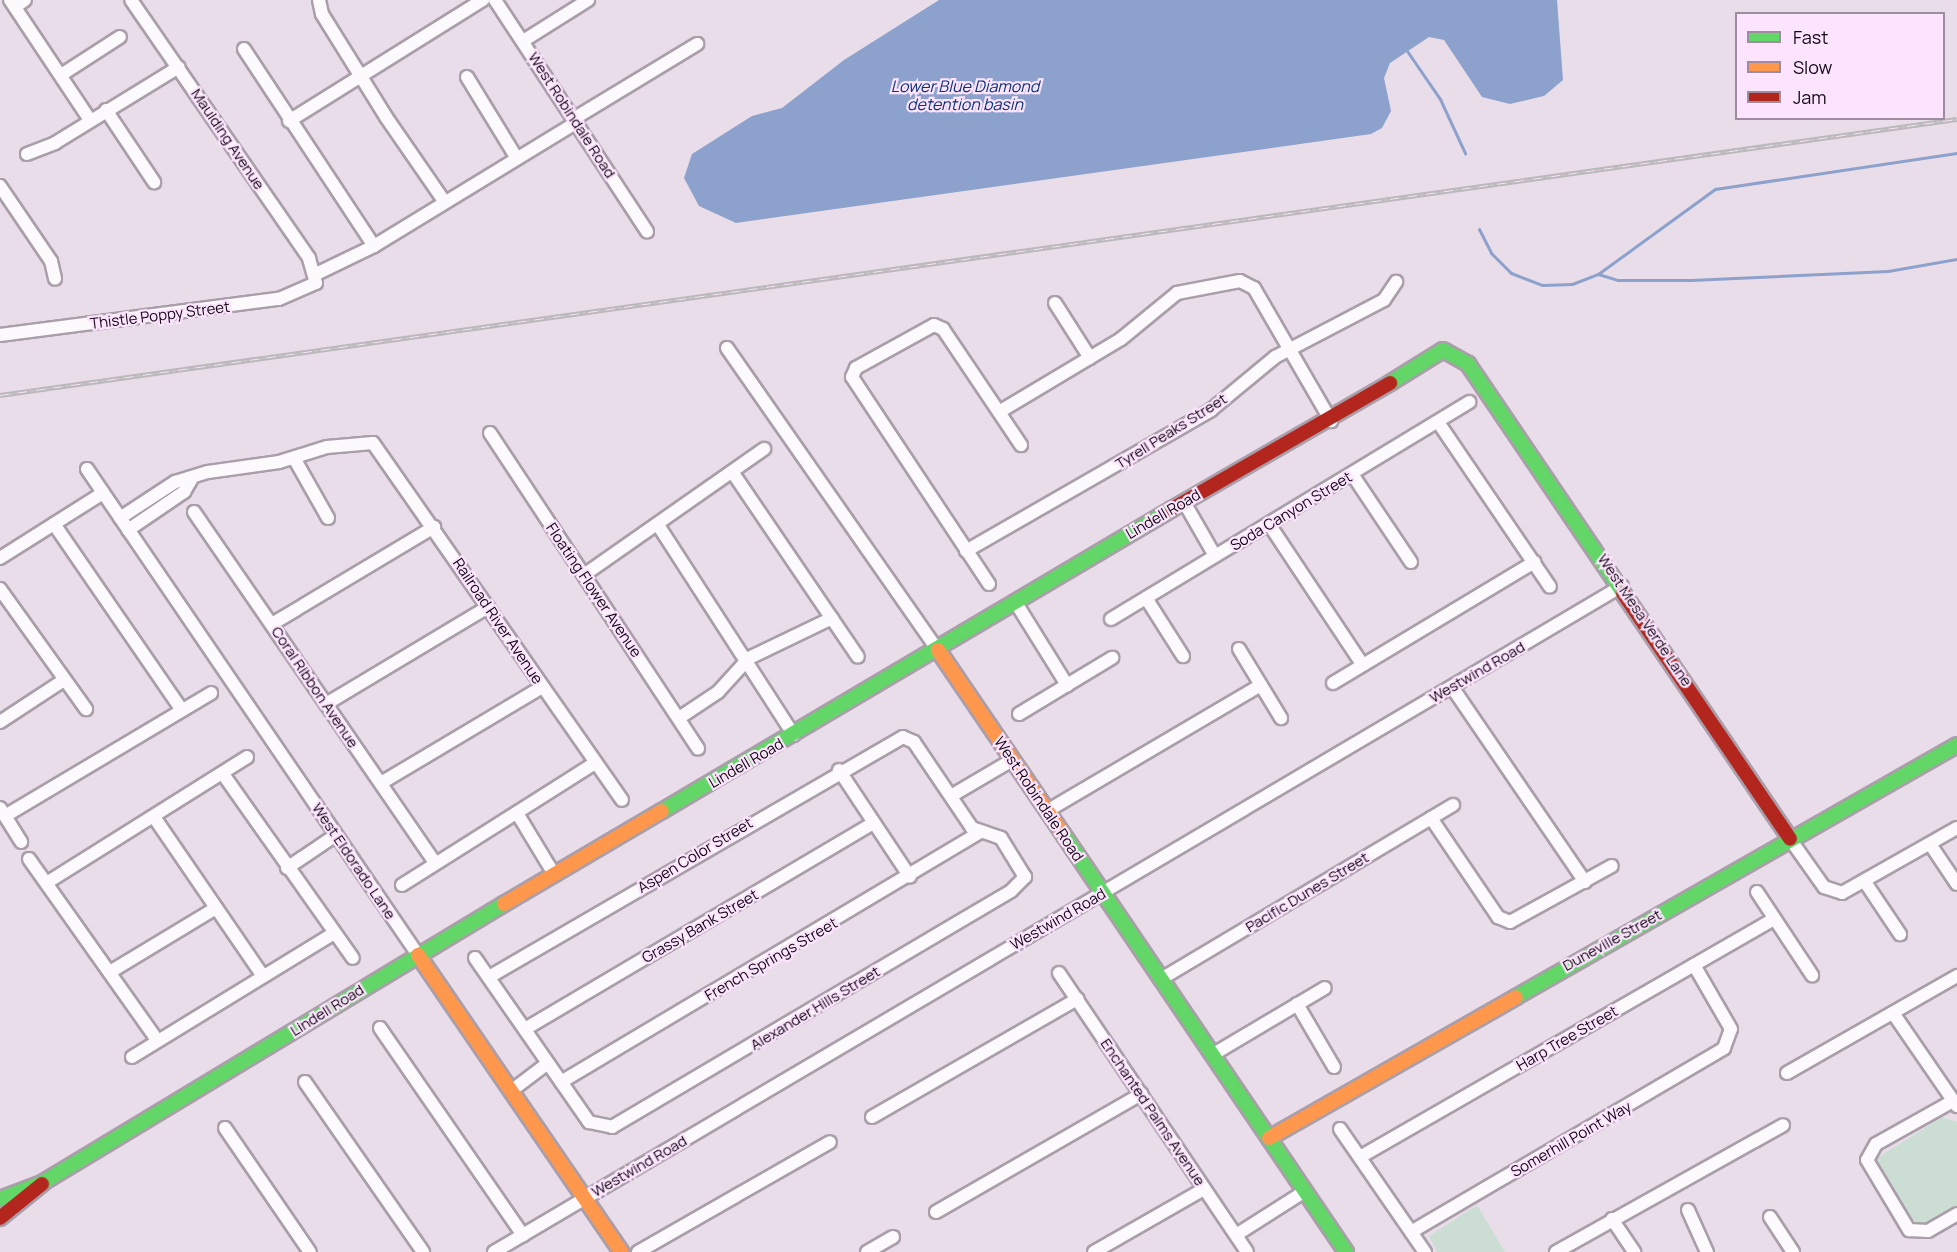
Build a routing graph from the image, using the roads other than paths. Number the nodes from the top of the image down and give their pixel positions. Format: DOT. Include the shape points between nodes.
graph roads {
  1 [pos="131,0"];
  2 [pos="319,0"];
  3 [pos="483,0"];
  4 [pos="495,0"];
  5 [pos="588,0"];
  6 [pos="17,2"];
  7 [pos="120,37"];
  8 [pos="523,41"];
  9 [pos="697,44"];
  10 [pos="244,49"];
  11 [pos="179,67"];
  12 [pos="61,75"];
  13 [pos="361,76"];
  14 [pos="467,77"];
  15 [pos="106,110"];
  16 [pos="90,120"];
  17 [pos="576,120"];
  18 [pos="289,121"];
  19 [pos="27,154"];
  20 [pos="516,158"];
  21 [pos="154,182"];
  22 [pos="0,186"];
  23 [pos="444,201"];
  24 [pos="647,231"];
  25 [pos="374,246"];
  26 [pos="55,279"];
  27 [pos="315,279"];
  28 [pos="1396,282"];
  29 [pos="1055,303"];
  30 [pos="0,335"];
  31 [pos="727,348"];
  32 [pos="1289,348"];
  33 [pos="1451,350"];
  34 [pos="1090,358"];
  35 [pos="1470,402"];
  36 [pos="999,412"];
  37 [pos="1331,421"];
  38 [pos="1438,422"];
  39 [pos="490,434"];
  40 [pos="1021,445"];
  41 [pos="764,449"];
  42 [pos="294,458"];
  43 [pos="87,469"];
  44 [pos="733,473"];
  45 [pos="1352,474"];
  46 [pos="191,480"];
  47 [pos="103,494"];
  48 [pos="1184,502"];
  49 [pos="194,512"];
  50 [pos="120,518"];
  51 [pos="328,518"];
  52 [pos="54,524"];
  53 [pos="1269,524"];
  54 [pos="658,525"];
  55 [pos="434,527"];
  56 [pos="128,530"];
  57 [pos="966,551"];
  58 [pos="1215,556"];
  59 [pos="0,558"];
  60 [pos="1411,562"];
  61 [pos="1534,562"];
  62 [pos="584,575"];
  63 [pos="989,584"];
  64 [pos="1622,586"];
  65 [pos="1550,587"];
  66 [pos="0,589"];
  67 [pos="1146,598"];
  68 [pos="1016,603"];
  69 [pos="488,607"];
  70 [pos="832,618"];
  71 [pos="1111,619"];
  72 [pos="272,624"];
  73 [pos="1239,649"];
  74 [pos="938,650"];
  75 [pos="1183,656"];
  76 [pos="858,657"];
  77 [pos="749,658"];
  78 [pos="1112,658"];
  79 [pos="1362,664"];
  80 [pos="64,680"];
  81 [pos="1333,683"];
  82 [pos="1067,685"];
  83 [pos="1261,685"];
  84 [pos="542,687"];
  85 [pos="1452,687"];
  86 [pos="211,693"];
  87 [pos="326,704"];
  88 [pos="86,710"];
  89 [pos="182,710"];
  90 [pos="1019,714"];
  91 [pos="678,718"];
  92 [pos="1281,718"];
  93 [pos="0,722"];
  94 [pos="794,735"];
  95 [pos="1957,745"];
  96 [pos="698,749"];
  97 [pos="247,757"];
  98 [pos="1012,760"];
  99 [pos="595,763"];
  100 [pos="839,770"];
  101 [pos="223,774"];
  102 [pos="381,783"];
  103 [pos="951,796"];
  104 [pos="622,800"];
  105 [pos="1453,805"];
  106 [pos="1047,811"];
  107 [pos="2,812"];
  108 [pos="517,813"];
  109 [pos="153,817"];
  110 [pos="1431,818"];
  111 [pos="874,824"];
  112 [pos="1957,828"];
  113 [pos="980,833"];
  114 [pos="336,835"];
  115 [pos="1790,839"];
  116 [pos="21,842"];
  117 [pos="1930,844"];
  118 [pos="29,859"];
  119 [pos="435,863"];
  120 [pos="1612,866"];
  121 [pos="287,868"];
  122 [pos="554,874"];
  123 [pos="910,877"];
  124 [pos="48,882"];
  125 [pos="1585,882"];
  126 [pos="1865,882"];
  127 [pos="1957,884"];
  128 [pos="402,885"];
  129 [pos="1756,892"];
  130 [pos="1103,893"];
  131 [pos="216,908"];
  132 [pos="1774,919"];
  133 [pos="334,933"];
  134 [pos="1900,934"];
  135 [pos="418,955"];
  136 [pos="353,958"];
  137 [pos="475,958"];
  138 [pos="1694,965"];
  139 [pos="110,972"];
  140 [pos="1059,973"];
  141 [pos="263,975"];
  142 [pos="1812,975"];
  143 [pos="1957,976"];
  144 [pos="489,977"];
  145 [pos="1161,979"];
  146 [pos="1325,988"];
  147 [pos="1077,999"];
  148 [pos="1297,1004"];
  149 [pos="1893,1013"];
  150 [pos="380,1028"];
  151 [pos="525,1029"];
  152 [pos="157,1040"];
  153 [pos="1212,1055"];
  154 [pos="132,1057"];
  155 [pos="548,1063"];
  156 [pos="1334,1067"];
  157 [pos="1787,1073"];
  158 [pos="304,1082"];
  159 [pos="561,1082"];
  160 [pos="511,1091"];
  161 [pos="1141,1094"];
  162 [pos="1955,1104"];
  163 [pos="872,1117"];
  164 [pos="1783,1125"];
  165 [pos="225,1128"];
  166 [pos="1340,1129"];
  167 [pos="1269,1138"];
  168 [pos="830,1142"];
  169 [pos="1360,1157"];
  170 [pos="42,1183"];
  171 [pos="1204,1189"];
  172 [pos="1305,1191"];
  173 [pos="584,1198"];
  174 [pos="0,1199"];
  175 [pos="1688,1210"];
  176 [pos="936,1212"];
  177 [pos="1957,1214"];
  178 [pos="1770,1217"];
  179 [pos="0,1218"];
  180 [pos="1612,1219"];
  181 [pos="1411,1232"];
  182 [pos="523,1235"];
  183 [pos="1236,1235"];
  184 [pos="893,1237"];
  185 [pos="309,1252"];
  186 [pos="423,1252"];
  187 [pos="494,1252"];
  188 [pos="621,1252"];
  189 [pos="638,1252"];
  190 [pos="867,1252"];
  191 [pos="1094,1252"];
  192 [pos="1247,1252"];
  193 [pos="1346,1252"];
  194 [pos="1425,1252"];
  195 [pos="1556,1252"];
  196 [pos="1634,1252"];
  197 [pos="1707,1252"];
  198 [pos="1793,1252"];
  1 -- 11 [label="street, Maulding Avenue"];
  2 -- 13 [label="street" via="322,14"];
  3 -- 13 [label="street"];
  4 -- 8 [label="street, West Robindale Road"];
  5 -- 8 [label="street"];
  6 -- 12 [label="street"];
  7 -- 12 [label="street"];
  8 -- 17 [label="street, West Robindale Road"];
  9 -- 17 [label="street, Thistle Poppy Street"];
  10 -- 18 [label="street"];
  11 -- 15 [label="street"];
  11 -- 27 [label="street, Maulding Avenue" via="309,258"];
  12 -- 16 [label="street"];
  13 -- 18 [label="street"];
  13 -- 23 [label="street"];
  14 -- 20 [label="street"];
  15 -- 16 [label="street"];
  15 -- 21 [label="street"];
  16 -- 19 [label="street"];
  17 -- 20 [label="street, Thistle Poppy Street"];
  17 -- 24 [label="street, West Robindale Road"];
  18 -- 25 [label="street"];
  20 -- 23 [label="street, Thistle Poppy Street"];
  22 -- 26 [label="street" via="51,261"];
  23 -- 25 [label="street, Thistle Poppy Street"];
  25 -- 27 [label="street, Thistle Poppy Street"];
  27 -- 30 [label="street, Thistle Poppy Street" via="279,300"];
  28 -- 32 [label="street, Tyrell Peaks Street" via="1368,310"];
  29 -- 34 [label="street"];
  31 -- 74 [label="street, West Robindale Road"];
  32 -- 34 [label="street" via="1248,284 1177,293"];
  32 -- 37 [label="street"];
  32 -- 57 [label="street, Tyrell Peaks Street" via="1211,410"];
  33 -- 37 [label="street, Lindell Road"];
  33 -- 64 [label="street, West Mesa Verde Lane" via="1468,364"];
  34 -- 36 [label="street"];
  35 -- 38 [label="street, Soda Canyon Street"];
  36 -- 40 [label="street"];
  36 -- 57 [label="street" via="943,329 934,325 856,368 852,377"];
  37 -- 48 [label="street, Lindell Road"];
  38 -- 45 [label="street, Soda Canyon Street"];
  38 -- 61 [label="street"];
  39 -- 62 [label="street, Floating Flower Avenue"];
  41 -- 44 [label="street"];
  42 -- 46 [label="street"];
  42 -- 51 [label="street"];
  42 -- 55 [label="street, Railroad River Avenue" via="327,447 373,443"];
  43 -- 47 [label="street, West Eldorado Lane"];
  44 -- 54 [label="street"];
  44 -- 70 [label="street"];
  45 -- 53 [label="street, Soda Canyon Street"];
  45 -- 60 [label="street"];
  46 -- 50 [label="street" via="175,482"];
  46 -- 56 [label="street" via="184,492"];
  47 -- 50 [label="street, West Eldorado Lane"];
  47 -- 52 [label="street"];
  48 -- 58 [label="street"];
  48 -- 68 [label="street, Lindell Road"];
  49 -- 72 [label="street, Coral Ribbon Avenue"];
  50 -- 56 [label="street, West Eldorado Lane"];
  52 -- 59 [label="street"];
  52 -- 89 [label="street"];
  53 -- 58 [label="street, Soda Canyon Street"];
  53 -- 79 [label="street"];
  54 -- 62 [label="street"];
  54 -- 77 [label="street"];
  55 -- 69 [label="street, Railroad River Avenue"];
  55 -- 72 [label="street"];
  56 -- 114 [label="street, West Eldorado Lane"];
  57 -- 63 [label="street"];
  58 -- 67 [label="street, Soda Canyon Street"];
  61 -- 65 [label="street"];
  61 -- 79 [label="street"];
  62 -- 91 [label="street, Floating Flower Avenue"];
  64 -- 85 [label="street, Westwind Road"];
  64 -- 115 [label="street, West Mesa Verde Lane"];
  66 -- 80 [label="street"];
  67 -- 71 [label="street, Soda Canyon Street"];
  67 -- 75 [label="street"];
  68 -- 74 [label="street, Lindell Road"];
  68 -- 82 [label="street"];
  69 -- 84 [label="street, Railroad River Avenue"];
  69 -- 87 [label="street"];
  70 -- 76 [label="street"];
  70 -- 77 [label="street"];
  72 -- 87 [label="street, Coral Ribbon Avenue"];
  73 -- 83 [label="street"];
  74 -- 94 [label="street, Lindell Road"];
  74 -- 98 [label="street, West Robindale Road"];
  77 -- 91 [label="street" via="718,692"];
  77 -- 94 [label="street"];
  78 -- 82 [label="street"];
  79 -- 81 [label="street"];
  80 -- 88 [label="street"];
  80 -- 93 [label="street"];
  82 -- 90 [label="street"];
  83 -- 92 [label="street"];
  83 -- 106 [label="street"];
  84 -- 99 [label="street, Railroad River Avenue"];
  84 -- 102 [label="street"];
  85 -- 125 [label="street"];
  85 -- 130 [label="street, Westwind Road"];
  86 -- 89 [label="street"];
  87 -- 102 [label="street, Coral Ribbon Avenue"];
  89 -- 107 [label="street"];
  91 -- 96 [label="street, Floating Flower Avenue"];
  94 -- 122 [label="street, Lindell Road"];
  95 -- 115 [label="street, Duneville Street"];
  97 -- 101 [label="street"];
  98 -- 103 [label="street"];
  98 -- 106 [label="street, West Robindale Road"];
  99 -- 104 [label="street, Railroad River Avenue"];
  99 -- 108 [label="street"];
  100 -- 103 [label="street, Aspen Color Street" via="903,737 914,742"];
  100 -- 111 [label="street"];
  100 -- 144 [label="street, Aspen Color Street"];
  101 -- 109 [label="street"];
  101 -- 121 [label="street"];
  102 -- 119 [label="street, Coral Ribbon Avenue"];
  103 -- 113 [label="street"];
  105 -- 110 [label="street, Pacific Dunes Street"];
  106 -- 130 [label="street, West Robindale Road"];
  107 -- 116 [label="street"];
  108 -- 119 [label="street"];
  108 -- 122 [label="street"];
  109 -- 124 [label="street"];
  109 -- 131 [label="street"];
  110 -- 125 [label="street" via="1498,918 1510,922"];
  110 -- 145 [label="street, Pacific Dunes Street"];
  111 -- 123 [label="street"];
  111 -- 151 [label="street, Grassy Bank Street"];
  112 -- 117 [label="street"];
  113 -- 123 [label="street, French Springs Street"];
  113 -- 159 [label="street, Alexander Hills Street" via="1001,838 1025,878 1011,891 807,1014 612,1127 600,1128 589,1122"];
  114 -- 121 [label="street"];
  114 -- 135 [label="street, West Eldorado Lane"];
  115 -- 126 [label="street, West Mesa Verde Lane" via="1824,887 1835,893"];
  115 -- 167 [label="street, Duneville Street"];
  117 -- 126 [label="street"];
  117 -- 127 [label="street"];
  118 -- 124 [label="street"];
  119 -- 128 [label="street"];
  120 -- 125 [label="street"];
  121 -- 133 [label="street"];
  122 -- 135 [label="street, Lindell Road"];
  123 -- 159 [label="street, French Springs Street"];
  124 -- 139 [label="street"];
  126 -- 134 [label="street"];
  129 -- 132 [label="street"];
  130 -- 145 [label="street, West Robindale Road"];
  130 -- 173 [label="street, Westwind Road"];
  131 -- 139 [label="street"];
  131 -- 141 [label="street"];
  132 -- 138 [label="street, Harp Tree Street"];
  132 -- 142 [label="street"];
  133 -- 136 [label="street"];
  133 -- 141 [label="street"];
  135 -- 160 [label="street, West Eldorado Lane"];
  135 -- 170 [label="street, Lindell Road"];
  137 -- 144 [label="street"];
  138 -- 169 [label="street, Harp Tree Street"];
  138 -- 181 [label="street, Somerhill Point Way" via="1728,1023 1728,1043"];
  139 -- 152 [label="street"];
  140 -- 147 [label="street, Enchanted Palms Avenue"];
  141 -- 152 [label="street"];
  143 -- 149 [label="street"];
  144 -- 151 [label="street"];
  145 -- 153 [label="street, West Robindale Road"];
  146 -- 148 [label="street"];
  147 -- 161 [label="street, Enchanted Palms Avenue"];
  147 -- 163 [label="street"];
  148 -- 153 [label="street"];
  148 -- 156 [label="street"];
  149 -- 157 [label="street"];
  149 -- 162 [label="street"];
  150 -- 182 [label="street"];
  151 -- 155 [label="street"];
  152 -- 154 [label="street"];
  153 -- 167 [label="street, West Robindale Road"];
  155 -- 159 [label="street"];
  155 -- 160 [label="street"];
  158 -- 186 [label="street"];
  160 -- 173 [label="street, West Eldorado Lane"];
  161 -- 171 [label="street, Enchanted Palms Avenue"];
  161 -- 176 [label="street"];
  162 -- 177 [label="street" via="1876,1144 1867,1160 1904,1225 1916,1233"];
  164 -- 180 [label="street"];
  165 -- 185 [label="street"];
  166 -- 169 [label="street"];
  167 -- 172 [label="street, West Robindale Road"];
  168 -- 189 [label="street"];
  169 -- 181 [label="street"];
  170 -- 174 [label="street, Lindell Road"];
  170 -- 179 [label="street, Lindell Road" via="23,1204"];
  171 -- 183 [label="street, Enchanted Palms Avenue"];
  171 -- 191 [label="street"];
  172 -- 183 [label="street"];
  172 -- 193 [label="street, West Robindale Road"];
  173 -- 182 [label="street, Westwind Road"];
  173 -- 188 [label="street, West Eldorado Lane"];
  175 -- 197 [label="street"];
  178 -- 198 [label="street"];
  180 -- 195 [label="street"];
  180 -- 196 [label="street"];
  181 -- 194 [label="street"];
  182 -- 187 [label="street, Westwind Road"];
  183 -- 192 [label="street, Enchanted Palms Avenue"];
  184 -- 190 [label="street"];
}
